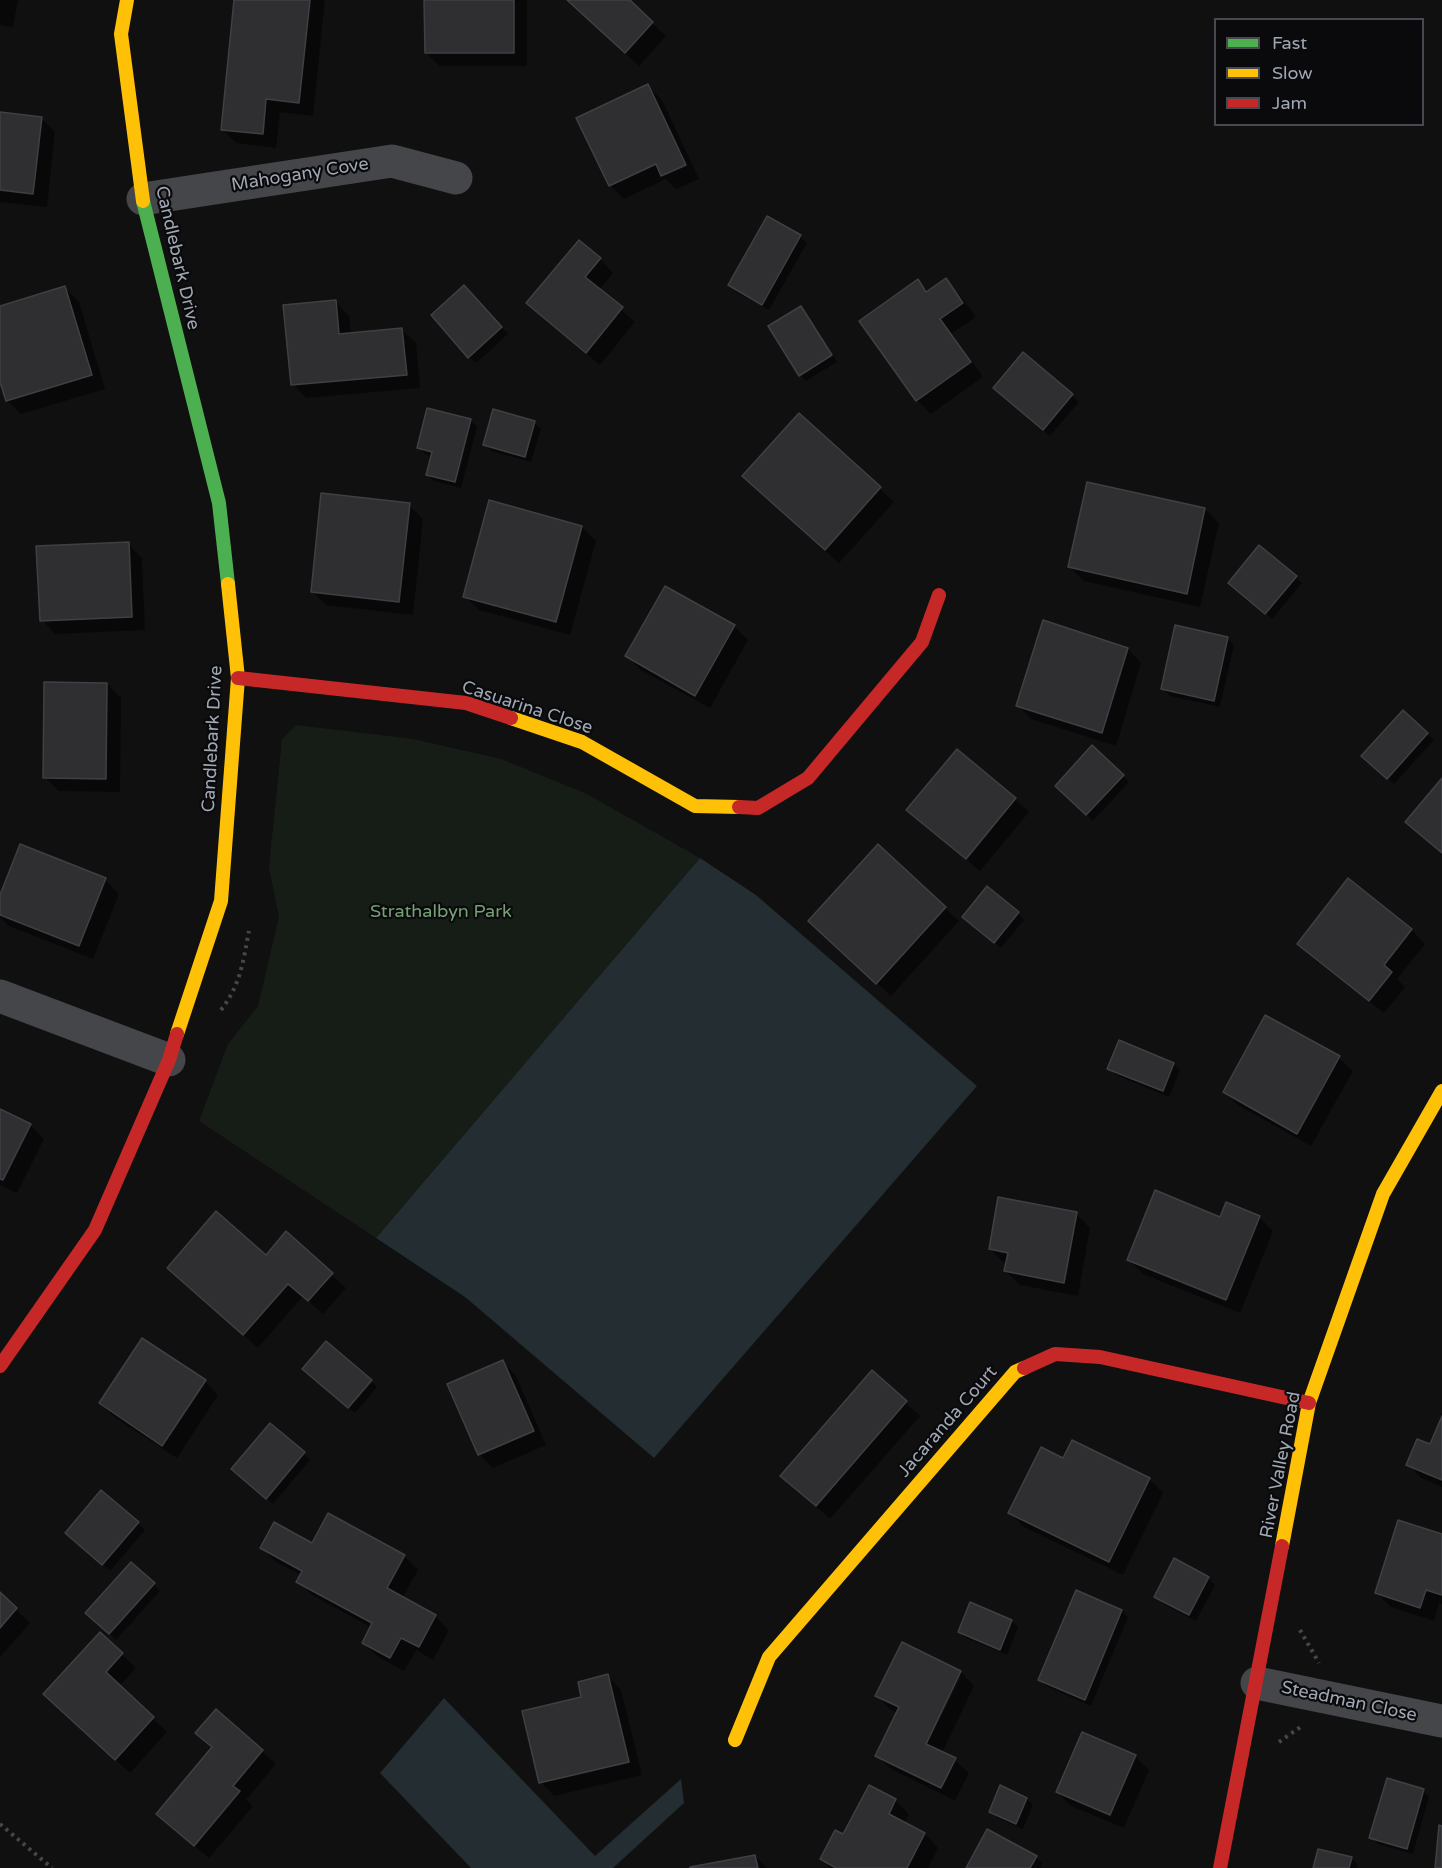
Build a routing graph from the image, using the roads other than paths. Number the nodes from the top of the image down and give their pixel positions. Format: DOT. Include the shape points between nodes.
graph roads {
  1 [pos="127,0"];
  2 [pos="456,178"];
  3 [pos="143,199"];
  4 [pos="939,595"];
  5 [pos="238,678"];
  6 [pos="0,996"];
  7 [pos="169,1060"];
  8 [pos="1442,1092"];
  9 [pos="0,1366"];
  10 [pos="1309,1403"];
  11 [pos="1257,1683"];
  12 [pos="1442,1721"];
  13 [pos="735,1740"];
  14 [pos="1220,1868"];
  1 -- 3 [label="street, Candlebark Drive" via="121,34"];
  2 -- 3 [label="street, Mahogany Cove" via="392,161"];
  3 -- 5 [label="street, Candlebark Drive" via="219,503"];
  4 -- 5 [label="street, Casuarina Close" via="922,642 808,778 758,808 695,806 582,742 466,703"];
  5 -- 7 [label="street, Candlebark Drive" via="221,901"];
  6 -- 7 [label="street"];
  7 -- 9 [label="street, Candlebark Drive" via="95,1230"];
  8 -- 10 [label="street, River Valley Road" via="1383,1194"];
  10 -- 11 [label="street, River Valley Road"];
  10 -- 13 [label="street, Jacaranda Court" via="1100,1357 1055,1354 1015,1372 769,1657"];
  11 -- 12 [label="street, Steadman Close"];
  11 -- 14 [label="street, River Valley Road"];
}
